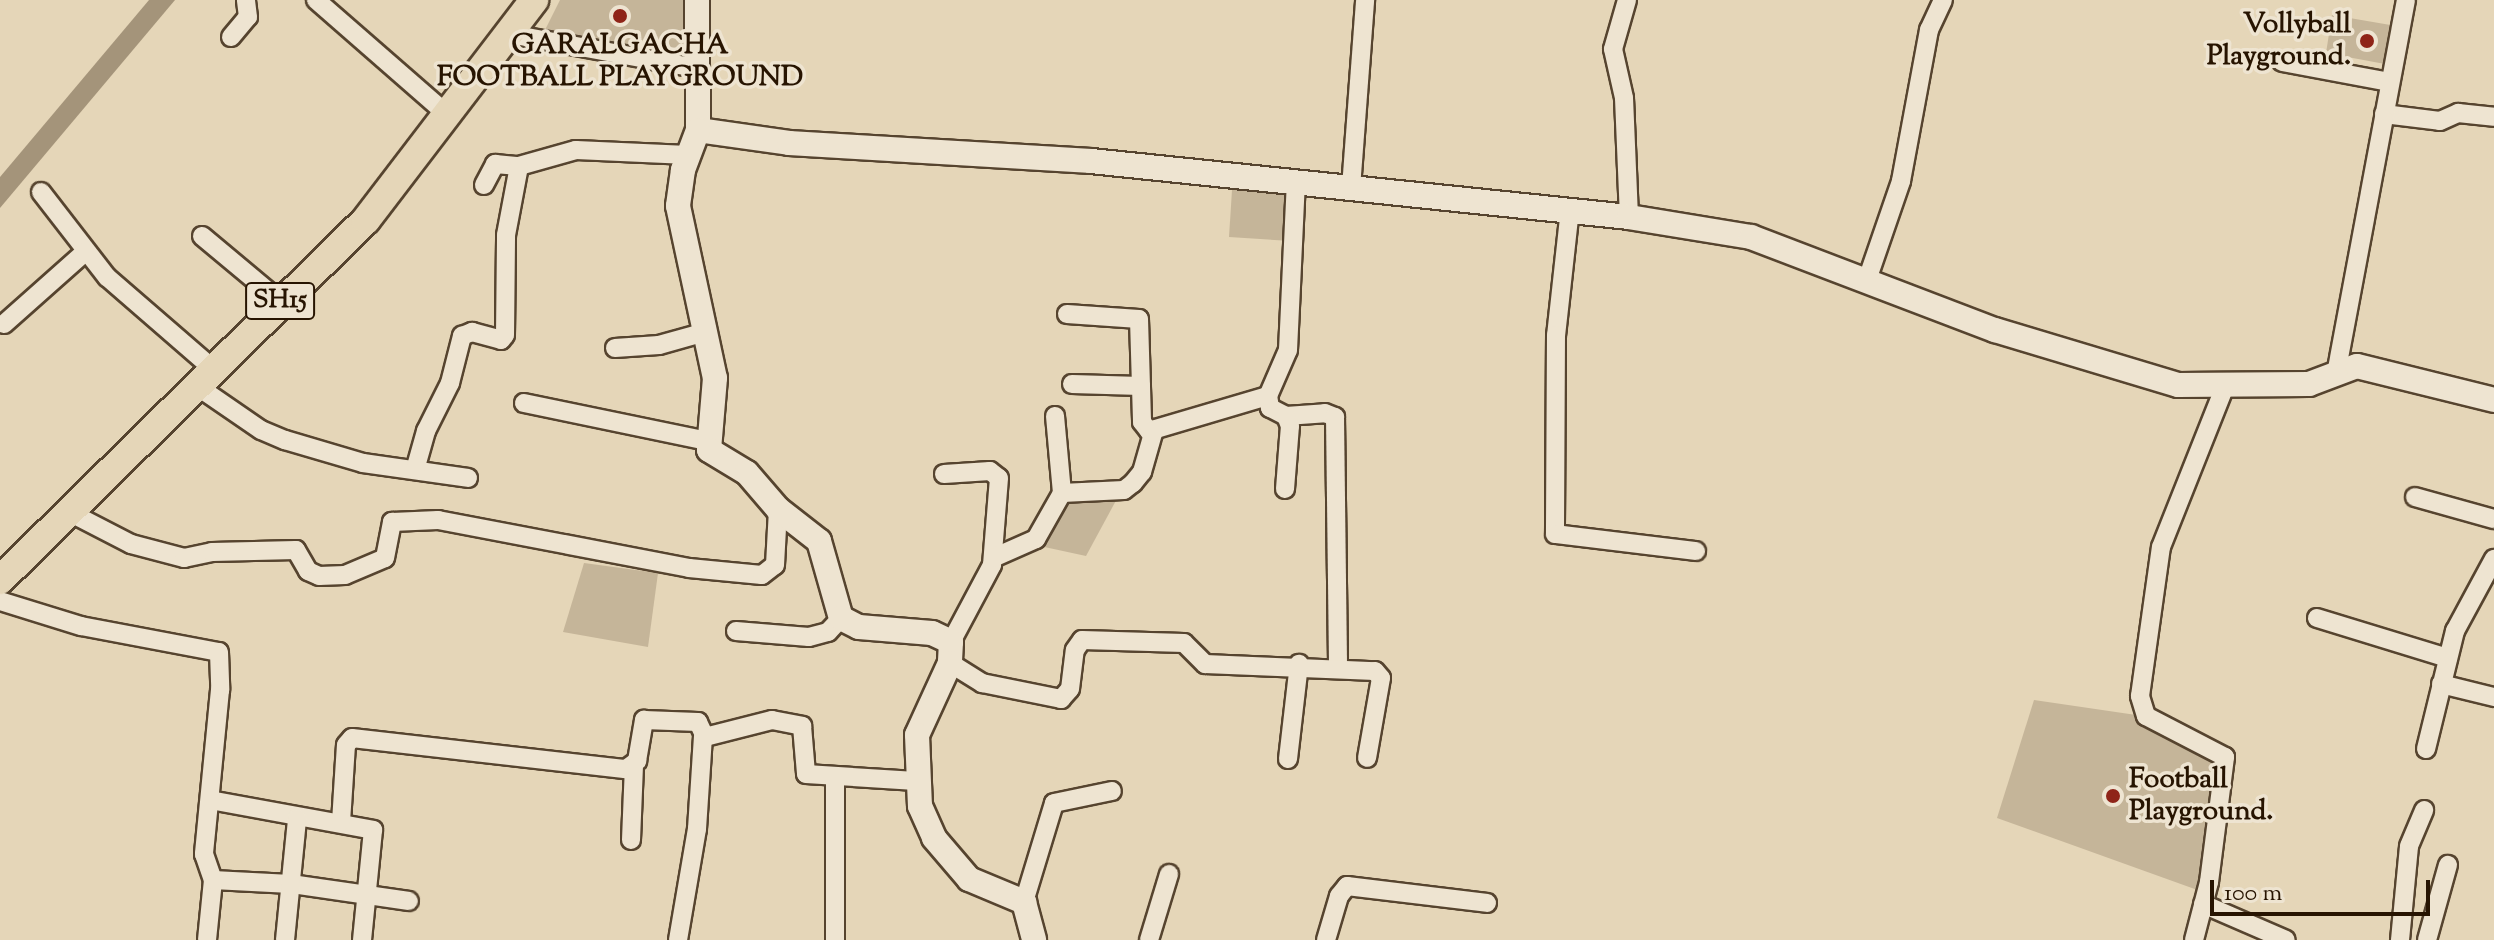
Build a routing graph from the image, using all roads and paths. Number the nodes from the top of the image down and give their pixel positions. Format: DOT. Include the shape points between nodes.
graph roads {
  1 [pos="246,0"];
  2 [pos="316,0"];
  3 [pos="534,0"];
  4 [pos="697,0"];
  5 [pos="1365,0"];
  6 [pos="1627,0"];
  7 [pos="1943,0"];
  8 [pos="2406,0"];
  9 [pos="510,34"];
  10 [pos="231,37"];
  11 [pos="2282,62"];
  12 [pos="700,69"];
  13 [pos="2390,82"];
  14 [pos="2384,114"];
  15 [pos="449,116"];
  16 [pos="2494,117"];
  17 [pos="698,130"];
  18 [pos="688,155"];
  19 [pos="519,166"];
  20 [pos="1296,181"];
  21 [pos="484,185"];
  22 [pos="1351,188"];
  23 [pos="41,192"];
  24 [pos="1570,209"];
  25 [pos="1629,217"];
  26 [pos="202,236"];
  27 [pos="85,252"];
  28 [pos="1867,280"];
  29 [pos="280,301"];
  30 [pos="1067,314"];
  31 [pos="4,324"];
  32 [pos="702,333"];
  33 [pos="615,348"];
  34 [pos="2336,374"];
  35 [pos="203,376"];
  36 [pos="1072,384"];
  37 [pos="1141,386"];
  38 [pos="2225,386"];
  39 [pos="1268,396"];
  40 [pos="2494,400"];
  41 [pos="524,403"];
  42 [pos="1055,416"];
  43 [pos="1286,416"];
  44 [pos="1154,430"];
  45 [pos="708,441"];
  46 [pos="415,470"];
  47 [pos="944,474"];
  48 [pos="468,478"];
  49 [pos="1285,489"];
  50 [pos="1062,493"];
  51 [pos="2415,497"];
  52 [pos="778,509"];
  53 [pos="67,511"];
  54 [pos="2494,519"];
  55 [pos="1696,551"];
  56 [pos="993,558"];
  57 [pos="2494,559"];
  58 [pos="0,580"];
  59 [pos="2474,594"];
  60 [pos="2494,600"];
  61 [pos="0,601"];
  62 [pos="841,618"];
  63 [pos="2317,618"];
  64 [pos="736,631"];
  65 [pos="950,652"];
  66 [pos="2448,658"];
  67 [pos="1299,664"];
  68 [pos="1338,666"];
  69 [pos="2441,684"];
  70 [pos="2494,697"];
  71 [pos="703,736"];
  72 [pos="2426,749"];
  73 [pos="1367,758"];
  74 [pos="1288,759"];
  75 [pos="634,766"];
  76 [pos="835,779"];
  77 [pos="916,781"];
  78 [pos="1112,791"];
  79 [pos="210,800"];
  80 [pos="2424,810"];
  81 [pos="297,819"];
  82 [pos="341,822"];
  83 [pos="631,840"];
  84 [pos="2448,865"];
  85 [pos="1169,874"];
  86 [pos="213,880"];
  87 [pos="291,884"];
  88 [pos="367,896"];
  89 [pos="409,901"];
  90 [pos="1024,902"];
  91 [pos="1487,903"];
  92 [pos="2203,904"];
  93 [pos="207,940"];
  94 [pos="285,940"];
  95 [pos="362,940"];
  96 [pos="678,940"];
  97 [pos="835,940"];
  98 [pos="1034,940"];
  99 [pos="1149,940"];
  100 [pos="1326,940"];
  101 [pos="2194,940"];
  102 [pos="2286,940"];
  103 [pos="2400,940"];
  104 [pos="2427,940"];
  1 -- 10 [label="street" via="248,17"];
  2 -- 15 [label="street"];
  3 -- 9 [label="main road, SH15"];
  4 -- 12 [label="street"];
  5 -- 22 [label="street"];
  6 -- 25 [label="street" via="1613,49 1624,98"];
  7 -- 28 [label="street" via="1929,30 1901,181"];
  8 -- 13 [label="street"];
  9 -- 12 [label="street"];
  9 -- 15 [label="main road, SH15"];
  11 -- 13 [label="street"];
  12 -- 17 [label="street"];
  13 -- 14 [label="street"];
  14 -- 16 [label="street" via="2440,121 2458,113"];
  14 -- 34 [label="street"];
  15 -- 29 [label="main road, SH15" via="366,220"];
  17 -- 18 [label="street"];
  17 -- 20 [label="street" via="789,143 1075,160"];
  18 -- 19 [label="street" via="576,150"];
  18 -- 32 [label="street" via="678,206"];
  19 -- 21 [label="street" via="495,164"];
  19 -- 46 [label="street" via="506,235 505,335 501,340 472,332 462,336 454,372 426,431"];
  20 -- 22 [label="street"];
  20 -- 39 [label="street" via="1288,350"];
  22 -- 24 [label="street"];
  23 -- 27 [label="street"];
  24 -- 25 [label="street"];
  24 -- 55 [label="street" via="1556,335 1555,534"];
  25 -- 28 [label="street" via="1751,237"];
  26 -- 29 [label="street"];
  27 -- 31 [label="street"];
  27 -- 35 [label="street"];
  28 -- 38 [label="street" via="2115,369 2178,385"];
  29 -- 35 [label="main road, SH15"];
  30 -- 37 [label="street" via="1139,319"];
  32 -- 33 [label="street" via="659,345"];
  32 -- 45 [label="street" via="717,393"];
  34 -- 38 [label="street" via="2309,384"];
  34 -- 40 [label="street" via="2357,366 2372,368"];
  35 -- 46 [label="street" via="250,423 285,440 363,463"];
  35 -- 53 [label="main road, SH15"];
  36 -- 37 [label="street"];
  37 -- 44 [label="street" via="1142,422"];
  38 -- 92 [label="street" via="2161,547 2140,696 2146,716 2225,757"];
  39 -- 43 [label="street" via="1270,408"];
  39 -- 44 [label="street"];
  41 -- 45 [label="street"];
  42 -- 50 [label="street"];
  43 -- 49 [label="street"];
  43 -- 68 [label="street" via="1335,417"];
  44 -- 50 [label="street" via="1142,472 1124,490"];
  45 -- 52 [label="street" via="709,450 760,484"];
  46 -- 48 [label="street"];
  47 -- 56 [label="street" via="996,473"];
  50 -- 56 [label="street" via="1028,546"];
  51 -- 54 [label="street"];
  52 -- 53 [label="street" via="775,565 772,573 762,575 689,568 438,520 392,522 385,558 345,575 319,576 308,571 296,550 184,558 131,544"];
  52 -- 62 [label="street" via="819,541"];
  53 -- 58 [label="main road, SH15"];
  56 -- 65 [label="street"];
  57 -- 59 [label="street"];
  59 -- 60 [label="street"];
  59 -- 66 [label="street"];
  61 -- 79 [label="street" via="81,626 219,652"];
  62 -- 64 [label="street" via="828,632 809,637"];
  62 -- 65 [label="street" via="859,627 932,633"];
  63 -- 66 [label="street"];
  65 -- 67 [label="street" via="982,683 1061,699 1070,689 1075,650 1082,640 1184,643 1205,664"];
  65 -- 77 [label="street" via="917,735"];
  66 -- 69 [label="street"];
  67 -- 68 [label="street"];
  67 -- 74 [label="street"];
  68 -- 73 [label="street" via="1375,671 1381,678"];
  69 -- 70 [label="street"];
  69 -- 72 [label="street"];
  71 -- 75 [label="street" via="698,722 644,720"];
  71 -- 76 [label="street" via="762,720 795,723 803,729 804,772"];
  71 -- 96 [label="street" via="697,829"];
  75 -- 82 [label="street" via="527,760 352,738 346,745"];
  75 -- 83 [label="street"];
  76 -- 77 [label="street"];
  76 -- 97 [label="street"];
  77 -- 90 [label="street" via="920,806 948,859 969,879"];
  78 -- 90 [label="street" via="1054,803"];
  79 -- 81 [label="street"];
  79 -- 86 [label="street" via="204,854"];
  80 -- 103 [label="street" via="2409,846"];
  81 -- 82 [label="street"];
  81 -- 87 [label="street"];
  82 -- 88 [label="street" via="371,828 375,834"];
  84 -- 104 [label="street"];
  85 -- 99 [label="street"];
  86 -- 87 [label="street"];
  86 -- 93 [label="street"];
  87 -- 88 [label="street"];
  87 -- 94 [label="street"];
  88 -- 89 [label="street"];
  88 -- 95 [label="street"];
  90 -- 98 [label="street"];
  91 -- 100 [label="street" via="1347,886"];
  92 -- 101 [label="street"];
  92 -- 102 [label="street"];
}
